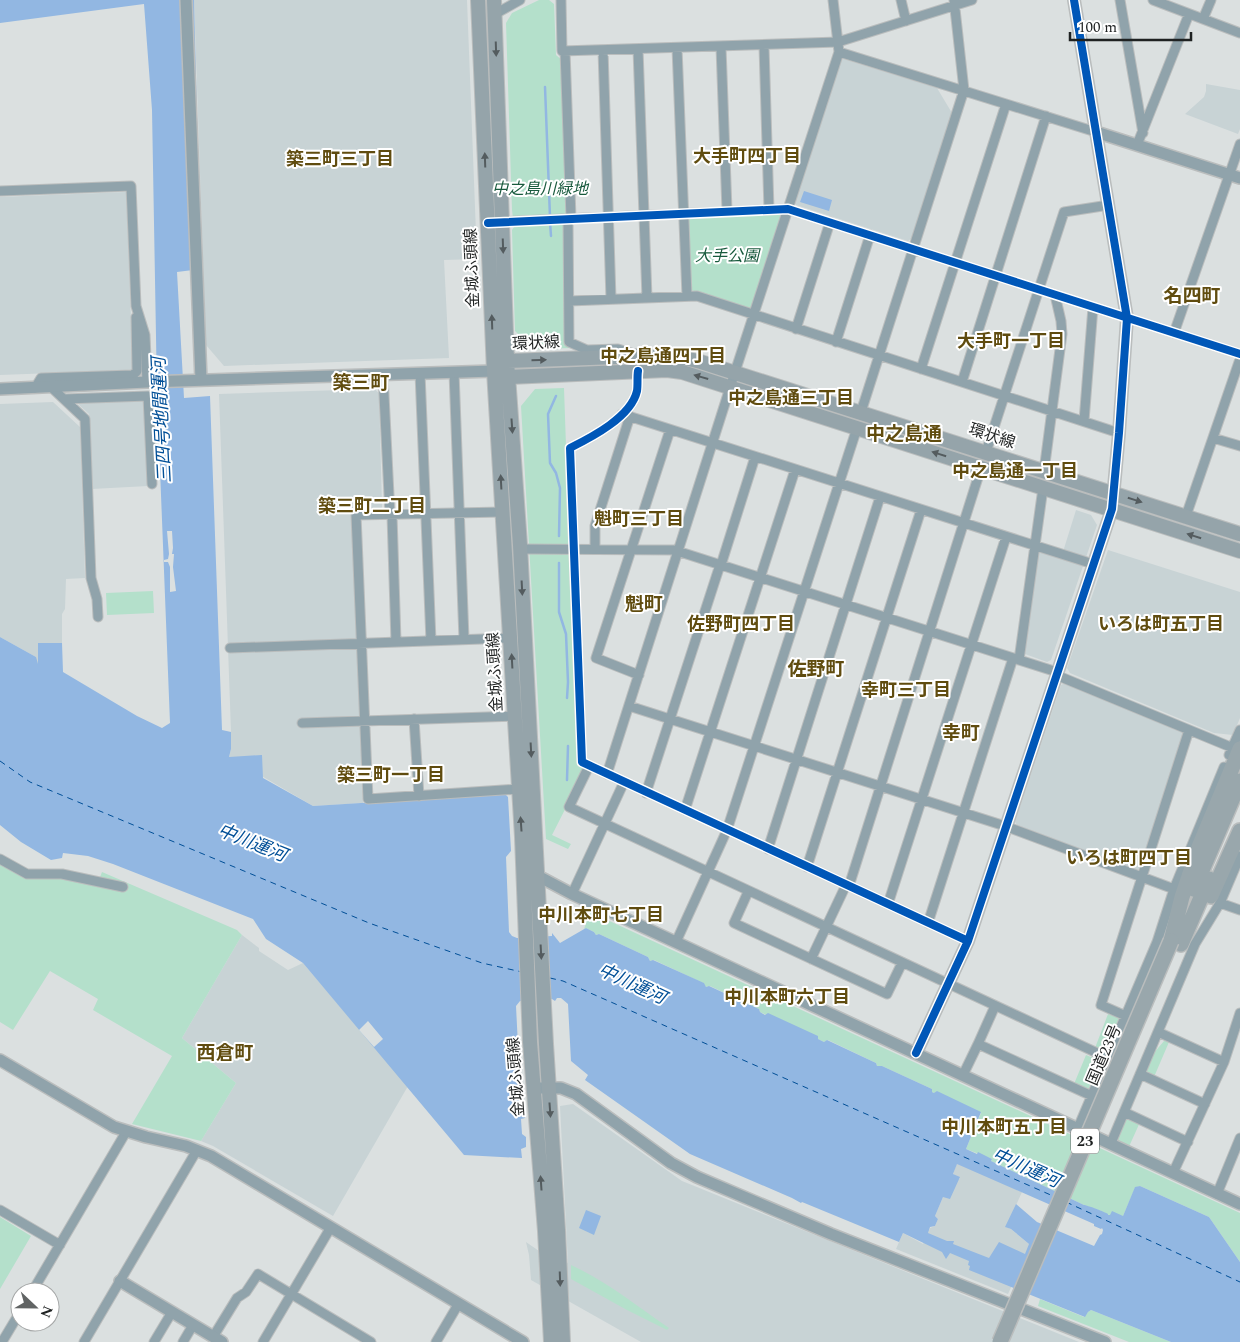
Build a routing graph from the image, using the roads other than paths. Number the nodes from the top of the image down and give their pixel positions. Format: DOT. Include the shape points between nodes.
graph roads {
  1 [pos="186,0"];
  2 [pos="478,0"];
  3 [pos="494,0"];
  4 [pos="520,0"];
  5 [pos="560,0"];
  6 [pos="833,0"];
  7 [pos="901,0"];
  8 [pos="972,0"];
  9 [pos="1074,0"];
  10 [pos="1120,0"];
  11 [pos="1153,0"];
  12 [pos="1211,0"];
  13 [pos="955,3"];
  14 [pos="1170,3"];
  15 [pos="495,14"];
  16 [pos="1189,14"];
  17 [pos="1204,20"];
  18 [pos="906,21"];
  19 [pos="1240,32"];
  20 [pos="764,46"];
  21 [pos="721,47"];
  22 [pos="839,47"];
  23 [pos="677,48"];
  24 [pos="638,49"];
  25 [pos="603,50"];
  26 [pos="565,51"];
  27 [pos="964,90"];
  28 [pos="1006,104"];
  29 [pos="1046,116"];
  30 [pos="1096,132"];
  31 [pos="1142,133"];
  32 [pos="1240,144"];
  33 [pos="1137,145"];
  34 [pos="1228,175"];
  35 [pos="1240,178"];
  36 [pos="0,191"];
  37 [pos="1108,205"];
  38 [pos="788,209"];
  39 [pos="769,210"];
  40 [pos="727,211"];
  41 [pos="683,214"];
  42 [pos="644,215"];
  43 [pos="609,217"];
  44 [pos="566,219"];
  45 [pos="502,222"];
  46 [pos="830,222"];
  47 [pos="488,223"];
  48 [pos="870,235"];
  49 [pos="914,249"];
  50 [pos="956,262"];
  51 [pos="996,275"];
  52 [pos="1039,289"];
  53 [pos="1055,295"];
  54 [pos="687,296"];
  55 [pos="647,298"];
  56 [pos="611,299"];
  57 [pos="569,301"];
  58 [pos="136,306"];
  59 [pos="1093,307"];
  60 [pos="753,316"];
  61 [pos="1127,318"];
  62 [pos="796,329"];
  63 [pos="1174,333"];
  64 [pos="836,342"];
  65 [pos="1240,354"];
  66 [pos="644,356"];
  67 [pos="879,356"];
  68 [pos="1240,359"];
  69 [pos="507,361"];
  70 [pos="921,369"];
  71 [pos="494,371"];
  72 [pos="638,371"];
  73 [pos="454,372"];
  74 [pos="735,372"];
  75 [pos="420,373"];
  76 [pos="383,375"];
  77 [pos="509,377"];
  78 [pos="201,380"];
  79 [pos="148,382"];
  80 [pos="962,382"];
  81 [pos="51,387"];
  82 [pos="731,387"];
  83 [pos="35,388"];
  84 [pos="0,390"];
  85 [pos="1004,396"];
  86 [pos="64,399"];
  87 [pos="1052,411"];
  88 [pos="861,412"];
  89 [pos="626,415"];
  90 [pos="1084,421"];
  91 [pos="857,428"];
  92 [pos="670,430"];
  93 [pos="1119,432"];
  94 [pos="1213,438"];
  95 [pos="713,444"];
  96 [pos="1240,446"];
  97 [pos="986,452"];
  98 [pos="755,457"];
  99 [pos="981,468"];
  100 [pos="795,470"];
  101 [pos="1044,471"];
  102 [pos="152,484"];
  103 [pos="839,484"];
  104 [pos="1043,488"];
  105 [pos="1114,493"];
  106 [pos="880,497"];
  107 [pos="1112,509"];
  108 [pos="922,510"];
  109 [pos="503,512"];
  110 [pos="459,514"];
  111 [pos="391,515"];
  112 [pos="425,515"];
  113 [pos="1186,516"];
  114 [pos="964,523"];
  115 [pos="1240,534"];
  116 [pos="1006,537"];
  117 [pos="1035,546"];
  118 [pos="520,549"];
  119 [pos="574,549"];
  120 [pos="595,549"];
  121 [pos="632,550"];
  122 [pos="678,551"];
  123 [pos="1240,551"];
  124 [pos="1093,564"];
  125 [pos="721,565"];
  126 [pos="761,578"];
  127 [pos="804,591"];
  128 [pos="846,604"];
  129 [pos="98,616"];
  130 [pos="887,618"];
  131 [pos="929,631"];
  132 [pos="510,638"];
  133 [pos="464,640"];
  134 [pos="431,641"];
  135 [pos="396,642"];
  136 [pos="362,644"];
  137 [pos="971,644"];
  138 [pos="230,648"];
  139 [pos="596,658"];
  140 [pos="1016,659"];
  141 [pos="578,660"];
  142 [pos="1057,673"];
  143 [pos="639,675"];
  144 [pos="629,706"];
  145 [pos="515,716"];
  146 [pos="414,719"];
  147 [pos="670,720"];
  148 [pos="365,721"];
  149 [pos="302,723"];
  150 [pos="1189,730"];
  151 [pos="1240,730"];
  152 [pos="710,732"];
  153 [pos="754,746"];
  154 [pos="1236,749"];
  155 [pos="796,760"];
  156 [pos="589,766"];
  157 [pos="837,773"];
  158 [pos="607,774"];
  159 [pos="1240,781"];
  160 [pos="624,782"];
  161 [pos="880,786"];
  162 [pos="519,789"];
  163 [pos="646,793"];
  164 [pos="419,796"];
  165 [pos="921,800"];
  166 [pos="1240,806"];
  167 [pos="685,810"];
  168 [pos="963,813"];
  169 [pos="604,824"];
  170 [pos="1005,826"];
  171 [pos="727,830"];
  172 [pos="1240,831"];
  173 [pos="768,848"];
  174 [pos="1240,856"];
  175 [pos="0,859"];
  176 [pos="807,867"];
  177 [pos="524,872"];
  178 [pos="708,872"];
  179 [pos="538,876"];
  180 [pos="1142,876"];
  181 [pos="847,885"];
  182 [pos="123,887"];
  183 [pos="1174,888"];
  184 [pos="748,892"];
  185 [pos="572,894"];
  186 [pos="532,903"];
  187 [pos="1220,903"];
  188 [pos="888,904"];
  189 [pos="1240,910"];
  190 [pos="928,923"];
  191 [pos="825,928"];
  192 [pos="676,942"];
  193 [pos="968,942"];
  194 [pos="1176,943"];
  195 [pos="811,958"];
  196 [pos="902,963"];
  197 [pos="948,984"];
  198 [pos="995,1006"];
  199 [pos="1240,1014"];
  200 [pos="1126,1016"];
  201 [pos="1158,1032"];
  202 [pos="1237,1035"];
  203 [pos="978,1044"];
  204 [pos="916,1053"];
  205 [pos="1108,1058"];
  206 [pos="0,1061"];
  207 [pos="1224,1062"];
  208 [pos="1140,1074"];
  209 [pos="963,1075"];
  210 [pos="541,1088"];
  211 [pos="1092,1096"];
  212 [pos="1205,1104"];
  213 [pos="1124,1112"];
  214 [pos="1078,1128"];
  215 [pos="126,1132"];
  216 [pos="1240,1138"];
  217 [pos="1188,1142"];
  218 [pos="1111,1144"];
  219 [pos="198,1150"];
  220 [pos="1173,1173"];
  221 [pos="1217,1194"];
  222 [pos="1240,1204"];
  223 [pos="0,1210"];
  224 [pos="332,1227"];
  225 [pos="551,1231"];
  226 [pos="60,1245"];
  227 [pos="120,1281"];
  228 [pos="38,1282"];
  229 [pos="292,1294"];
  230 [pos="459,1303"];
  231 [pos="172,1312"];
  232 [pos="194,1325"];
  233 [pos="10,1329"];
  234 [pos="215,1339"];
  235 [pos="2,1342"];
  236 [pos="84,1342"];
  237 [pos="154,1342"];
  238 [pos="183,1342"];
  239 [pos="263,1342"];
  240 [pos="371,1342"];
  241 [pos="436,1342"];
  242 [pos="523,1342"];
  243 [pos="551,1342"];
  244 [pos="563,1342"];
  245 [pos="1000,1342"];
  246 [pos="1011,1342"];
  247 [pos="1105,1342"];
  1 -- 78 [label="street"];
  47 -- 2 [label="main road, 金城ふ頭線, one-way"];
  3 -- 15 [label="main road, 金城ふ頭線"];
  4 -- 15 [label="street"];
  5 -- 26 [label="street" via="562,51"];
  6 -- 22 [label="street"];
  7 -- 18 [label="street"];
  8 -- 13 [label="street"];
  9 -- 30 [label="street"];
  10 -- 31 [label="street"];
  11 -- 14 [label="street"];
  12 -- 17 [label="street"];
  13 -- 18 [label="street"];
  13 -- 27 [label="street"];
  14 -- 16 [label="street"];
  15 -- 45 [label="main road, 金城ふ頭線, one-way"];
  16 -- 17 [label="street"];
  16 -- 31 [label="street"];
  17 -- 19 [label="street"];
  18 -- 22 [label="street"];
  20 -- 21 [label="street"];
  20 -- 22 [label="street"];
  20 -- 39 [label="street"];
  21 -- 23 [label="street"];
  21 -- 40 [label="street"];
  22 -- 27 [label="street"];
  22 -- 38 [label="street"];
  23 -- 24 [label="street"];
  23 -- 41 [label="street"];
  24 -- 25 [label="street"];
  24 -- 42 [label="street"];
  25 -- 26 [label="street"];
  25 -- 43 [label="street"];
  26 -- 44 [label="street"];
  27 -- 28 [label="street"];
  27 -- 49 [label="street"];
  28 -- 29 [label="street"];
  28 -- 50 [label="street"];
  29 -- 30 [label="street"];
  29 -- 51 [label="street"];
  30 -- 33 [label="street"];
  30 -- 37 [label="street"];
  31 -- 33 [label="street"];
  32 -- 34 [label="street"];
  33 -- 34 [label="street"];
  34 -- 35 [label="street"];
  34 -- 63 [label="street"];
  36 -- 58 [label="street" via="131,186"];
  37 -- 52 [label="street" via="1064,212"];
  37 -- 61 [label="street"];
  38 -- 39 [label="street"];
  38 -- 46 [label="street"];
  38 -- 60 [label="street"];
  39 -- 40 [label="street"];
  40 -- 41 [label="street"];
  41 -- 42 [label="street"];
  41 -- 54 [label="street"];
  42 -- 43 [label="street"];
  42 -- 55 [label="street"];
  43 -- 44 [label="street"];
  43 -- 56 [label="street"];
  44 -- 45 [label="street"];
  44 -- 57 [label="street"];
  45 -- 47 [label="street"];
  45 -- 69 [label="main road, 金城ふ頭線, one-way"];
  46 -- 48 [label="street"];
  46 -- 62 [label="street"];
  71 -- 47 [label="main road, 金城ふ頭線, one-way"];
  48 -- 49 [label="street"];
  48 -- 64 [label="street"];
  49 -- 50 [label="street"];
  49 -- 67 [label="street"];
  50 -- 51 [label="street"];
  50 -- 70 [label="street"];
  51 -- 52 [label="street"];
  51 -- 80 [label="street"];
  52 -- 53 [label="street"];
  52 -- 85 [label="street"];
  53 -- 59 [label="street"];
  53 -- 87 [label="street" via="1062,334"];
  54 -- 55 [label="street"];
  54 -- 60 [label="street" via="697,296"];
  55 -- 56 [label="street"];
  56 -- 57 [label="street"];
  57 -- 66 [label="street" via="569,342 587,350 618,349"];
  58 -- 79 [label="street" via="145,335"];
  58 -- 83 [label="street" via="137,371 133,375 41,378"];
  59 -- 61 [label="street"];
  59 -- 90 [label="street"];
  60 -- 62 [label="street"];
  60 -- 74 [label="street"];
  61 -- 63 [label="street"];
  61 -- 93 [label="street"];
  62 -- 64 [label="street"];
  63 -- 65 [label="street"];
  64 -- 67 [label="street"];
  69 -- 66 [label="main road, 環状線, one-way"];
  66 -- 74 [label="main road, 環状線" via="685,358"];
  67 -- 70 [label="street"];
  67 -- 88 [label="street"];
  68 -- 94 [label="street"];
  69 -- 71 [label="main road, 環状線"];
  69 -- 77 [label="main road, 金城ふ頭線"];
  70 -- 80 [label="street"];
  71 -- 73 [label="street"];
  71 -- 77 [label="main road, 環状線"];
  109 -- 71 [label="main road, 金城ふ頭線, one-way"];
  72 -- 77 [label="main road, 環状線"];
  82 -- 72 [label="main road, 環状線, one-way" via="682,372"];
  72 -- 89 [label="street" via="637,392"];
  73 -- 75 [label="street"];
  73 -- 110 [label="street"];
  74 -- 82 [label="street"];
  74 -- 88 [label="main road, 環状線"];
  75 -- 76 [label="street"];
  75 -- 112 [label="street"];
  76 -- 78 [label="street"];
  76 -- 111 [label="street"];
  77 -- 118 [label="main road, 金城ふ頭線, one-way"];
  78 -- 79 [label="street"];
  79 -- 81 [label="street"];
  80 -- 85 [label="street"];
  81 -- 83 [label="street"];
  81 -- 86 [label="street"];
  82 -- 91 [label="main road, 環状線"];
  82 -- 95 [label="street"];
  83 -- 84 [label="street"];
  85 -- 87 [label="street"];
  85 -- 97 [label="street"];
  86 -- 102 [label="street" via="148,396"];
  86 -- 129 [label="street" via="85,419 91,578"];
  87 -- 90 [label="street"];
  87 -- 101 [label="street"];
  88 -- 97 [label="main road, 環状線"];
  89 -- 92 [label="street"];
  89 -- 119 [label="street" via="570,448"];
  89 -- 120 [label="street" via="595,526"];
  90 -- 93 [label="street"];
  99 -- 91 [label="main road, 環状線, one-way"];
  91 -- 103 [label="street"];
  92 -- 95 [label="street"];
  92 -- 121 [label="street"];
  93 -- 105 [label="street"];
  94 -- 96 [label="street"];
  94 -- 113 [label="street"];
  95 -- 98 [label="street"];
  95 -- 122 [label="street"];
  97 -- 101 [label="main road, 環状線"];
  98 -- 100 [label="street"];
  98 -- 125 [label="street"];
  99 -- 104 [label="main road, 環状線"];
  99 -- 114 [label="street"];
  100 -- 103 [label="street"];
  100 -- 126 [label="street"];
  101 -- 105 [label="main road, 環状線"];
  103 -- 106 [label="street"];
  103 -- 127 [label="street"];
  104 -- 107 [label="main road, 環状線"];
  104 -- 117 [label="street"];
  105 -- 107 [label="street"];
  105 -- 113 [label="main road, 環状線, one-way"];
  106 -- 108 [label="street"];
  106 -- 128 [label="street"];
  123 -- 107 [label="main road, 環状線, one-way"];
  107 -- 124 [label="street"];
  108 -- 114 [label="street"];
  108 -- 130 [label="street"];
  109 -- 110 [label="street"];
  109 -- 132 [label="main road, 金城ふ頭線"];
  110 -- 112 [label="street"];
  110 -- 133 [label="street"];
  111 -- 112 [label="street"];
  111 -- 135 [label="street"];
  111 -- 136 [label="street" via="356,515"];
  112 -- 134 [label="street"];
  113 -- 115 [label="main road, 環状線"];
  114 -- 116 [label="street"];
  114 -- 131 [label="street"];
  116 -- 117 [label="street"];
  116 -- 137 [label="street"];
  117 -- 124 [label="street"];
  117 -- 140 [label="street"];
  118 -- 119 [label="street"];
  118 -- 179 [label="main road, 金城ふ頭線, one-way"];
  119 -- 120 [label="street"];
  119 -- 141 [label="street"];
  120 -- 121 [label="street"];
  121 -- 122 [label="street"];
  121 -- 139 [label="street"];
  122 -- 125 [label="street"];
  122 -- 143 [label="street"];
  124 -- 142 [label="street"];
  125 -- 126 [label="street"];
  125 -- 147 [label="street"];
  126 -- 127 [label="street"];
  126 -- 152 [label="street"];
  127 -- 128 [label="street"];
  127 -- 153 [label="street"];
  128 -- 130 [label="street"];
  128 -- 155 [label="street"];
  130 -- 131 [label="street"];
  130 -- 157 [label="street"];
  131 -- 137 [label="street"];
  131 -- 161 [label="street"];
  132 -- 133 [label="street"];
  145 -- 132 [label="main road, 金城ふ頭線, one-way"];
  133 -- 134 [label="street"];
  134 -- 135 [label="street"];
  135 -- 136 [label="street"];
  136 -- 138 [label="street"];
  136 -- 148 [label="street"];
  137 -- 140 [label="street"];
  137 -- 165 [label="street"];
  139 -- 141 [label="street"];
  139 -- 143 [label="street"];
  140 -- 142 [label="street"];
  140 -- 168 [label="street"];
  141 -- 156 [label="street" via="582,762"];
  142 -- 150 [label="street"];
  142 -- 170 [label="street"];
  143 -- 144 [label="street"];
  144 -- 147 [label="street"];
  144 -- 158 [label="street"];
  145 -- 146 [label="street"];
  145 -- 162 [label="main road, 金城ふ頭線"];
  146 -- 148 [label="street"];
  146 -- 164 [label="street"];
  147 -- 152 [label="street"];
  147 -- 163 [label="street"];
  148 -- 149 [label="street"];
  148 -- 164 [label="street" via="368,799"];
  150 -- 154 [label="street"];
  150 -- 180 [label="street"];
  151 -- 154 [label="street"];
  152 -- 153 [label="street"];
  152 -- 167 [label="street"];
  153 -- 155 [label="street"];
  153 -- 171 [label="street"];
  154 -- 183 [label="street"];
  154 -- 194 [label="highway" via="1182,897"];
  155 -- 157 [label="street"];
  155 -- 173 [label="street"];
  156 -- 158 [label="street"];
  156 -- 169 [label="street" via="569,808"];
  157 -- 161 [label="street"];
  157 -- 176 [label="street"];
  158 -- 160 [label="street"];
  159 -- 194 [label="highway, 国道23号 / 23"];
  160 -- 163 [label="street"];
  160 -- 169 [label="street"];
  161 -- 165 [label="street"];
  161 -- 181 [label="street"];
  162 -- 164 [label="street"];
  177 -- 162 [label="main road, 金城ふ頭線, one-way"];
  163 -- 167 [label="street"];
  165 -- 168 [label="street"];
  165 -- 188 [label="street"];
  166 -- 194 [label="highway, 国道23号 / 23"];
  167 -- 171 [label="street"];
  168 -- 170 [label="street"];
  168 -- 190 [label="street"];
  169 -- 178 [label="street"];
  169 -- 185 [label="street"];
  170 -- 180 [label="street"];
  170 -- 193 [label="street"];
  171 -- 173 [label="street"];
  171 -- 178 [label="street"];
  172 -- 194 [label="highway" via="1210,899"];
  173 -- 176 [label="street"];
  174 -- 187 [label="street"];
  175 -- 182 [label="street" via="27,874 62,874"];
  176 -- 181 [label="street"];
  177 -- 179 [label="street"];
  177 -- 186 [label="main road, 金城ふ頭線"];
  178 -- 184 [label="street"];
  178 -- 192 [label="street"];
  179 -- 185 [label="street"];
  179 -- 186 [label="main road, 金城ふ頭線"];
  180 -- 183 [label="street"];
  180 -- 200 [label="street" via="1101,1005"];
  181 -- 188 [label="street"];
  181 -- 191 [label="street"];
  183 -- 200 [label="street" via="1157,942"];
  184 -- 191 [label="street"];
  184 -- 195 [label="street" via="734,923"];
  185 -- 192 [label="street"];
  186 -- 210 [label="main road, 金城ふ頭線, one-way" via="546,1044"];
  186 -- 210 [label="main road, 金城ふ頭線" via="530,1042"];
  187 -- 189 [label="street"];
  187 -- 201 [label="street" via="1195,944"];
  188 -- 190 [label="street"];
  190 -- 193 [label="street"];
  191 -- 195 [label="street"];
  191 -- 196 [label="street"];
  192 -- 204 [label="street"];
  193 -- 197 [label="street"];
  194 -- 245 [label="highway, 国道23号 / 23, bridge"];
  194 -- 246 [label="highway, 国道23号 / 23"];
  195 -- 196 [label="street" via="887,994"];
  196 -- 197 [label="street"];
  197 -- 198 [label="street"];
  197 -- 204 [label="street"];
  198 -- 203 [label="street"];
  198 -- 205 [label="street"];
  199 -- 202 [label="street"];
  200 -- 205 [label="street"];
  201 -- 207 [label="street"];
  201 -- 208 [label="street"];
  202 -- 207 [label="street"];
  203 -- 209 [label="street"];
  203 -- 211 [label="street"];
  204 -- 209 [label="street"];
  205 -- 211 [label="street"];
  206 -- 215 [label="street"];
  207 -- 212 [label="street"];
  208 -- 212 [label="street"];
  208 -- 213 [label="street"];
  209 -- 214 [label="street"];
  210 -- 225 [label="main road, 金城ふ頭線"];
  210 -- 247 [label="street" via="561,1088 576,1094 697,1177 831,1234"];
  211 -- 214 [label="street"];
  212 -- 217 [label="street"];
  213 -- 217 [label="street"];
  213 -- 218 [label="street"];
  214 -- 218 [label="street"];
  215 -- 219 [label="street"];
  215 -- 226 [label="street"];
  216 -- 221 [label="street"];
  217 -- 220 [label="street"];
  218 -- 220 [label="street"];
  219 -- 224 [label="street"];
  219 -- 227 [label="street"];
  220 -- 221 [label="street"];
  221 -- 222 [label="street"];
  223 -- 226 [label="street"];
  224 -- 229 [label="street"];
  224 -- 230 [label="street"];
  225 -- 243 [label="main road, 金城ふ頭線"];
  225 -- 244 [label="main road, 金城ふ頭線, one-way"];
  226 -- 228 [label="street"];
  227 -- 231 [label="street"];
  227 -- 236 [label="street"];
  229 -- 234 [label="street" via="258,1274 246,1292 237,1298"];
  229 -- 239 [label="street"];
  229 -- 240 [label="street"];
  230 -- 241 [label="street"];
  230 -- 242 [label="street"];
  231 -- 232 [label="street"];
  231 -- 237 [label="street"];
  232 -- 234 [label="street"];
  232 -- 238 [label="street"];
  233 -- 235 [label="street"];
}
